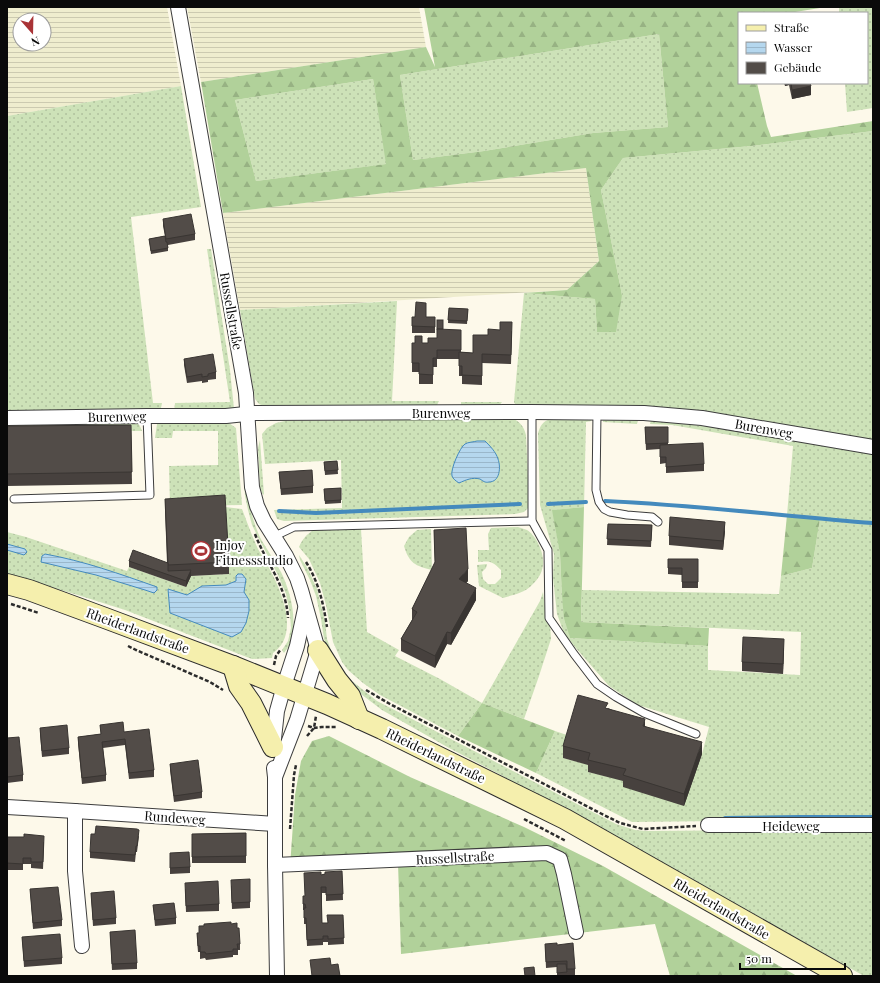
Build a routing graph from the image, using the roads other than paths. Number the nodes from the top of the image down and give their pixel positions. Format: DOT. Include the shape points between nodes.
graph roads {
  1 [pos="178,7"];
  2 [pos="532,412"];
  3 [pos="597,413"];
  4 [pos="247,414"];
  5 [pos="147,416"];
  6 [pos="7,418"];
  7 [pos="873,447"];
  8 [pos="14,499"];
  9 [pos="532,521"];
  10 [pos="658,522"];
  11 [pos="273,538"];
  12 [pos="7,584"];
  13 [pos="305,606"];
  14 [pos="318,650"];
  15 [pos="233,666"];
  16 [pos="277,684"];
  17 [pos="304,694"];
  18 [pos="359,719"];
  19 [pos="696,734"];
  20 [pos="272,747"];
  21 [pos="275,777"];
  22 [pos="7,807"];
  23 [pos="75,811"];
  24 [pos="275,824"];
  25 [pos="873,825"];
  26 [pos="708,826"];
  27 [pos="275,865"];
  28 [pos="576,932"];
  29 [pos="82,946"];
  30 [pos="277,976"];
  31 [pos="842,976"];
  1 -- 4 [label="street, Russellstraße" via="246,393"];
  2 -- 3 [label="street, Burenweg"];
  2 -- 4 [label="street, Burenweg"];
  2 -- 9 [label="lane"];
  3 -- 7 [label="street, Burenweg" via="644,413 702,418"];
  3 -- 10 [label="lane" via="596,490 599,502 610,512 652,517"];
  4 -- 5 [label="street, Burenweg"];
  4 -- 11 [label="street, Russellstraße" via="252,487 257,506"];
  5 -- 6 [label="street, Burenweg"];
  5 -- 8 [label="lane" via="150,495"];
  9 -- 11 [label="lane" via="294,528"];
  9 -- 19 [label="lane" via="548,550 550,618 597,684 644,713"];
  11 -- 13 [label="street, Russellstraße" via="297,578"];
  12 -- 15 [label="main road, Rheiderlandstraße"];
  13 -- 14 [label="street, Russellstraße"];
  13 -- 16 [label="street, Russellstraße" via="297,646"];
  14 -- 17 [label="street, Russellstraße"];
  14 -- 18 [label="main road" via="350,696"];
  15 -- 16 [label="main road, Rheiderlandstraße"];
  15 -- 20 [label="main road" via="239,686 251,703"];
  16 -- 17 [label="main road, Rheiderlandstraße"];
  16 -- 20 [label="street, Russellstraße" via="277,711"];
  17 -- 18 [label="main road, Rheiderlandstraße"];
  17 -- 21 [label="street, Russellstraße"];
  18 -- 31 [label="main road, Rheiderlandstraße" via="565,819"];
  20 -- 21 [label="street, Russellstraße"];
  21 -- 24 [label="street, Russellstraße"];
  22 -- 23 [label="street, Rundeweg"];
  23 -- 24 [label="street, Rundeweg"];
  23 -- 29 [label="street" via="75,871"];
  24 -- 27 [label="street, Russellstraße"];
  25 -- 26 [label="street, Heideweg"];
  27 -- 28 [label="street, Russellstraße" via="547,853 560,859"];
  27 -- 30 [label="street, Russellstraße"];
}
